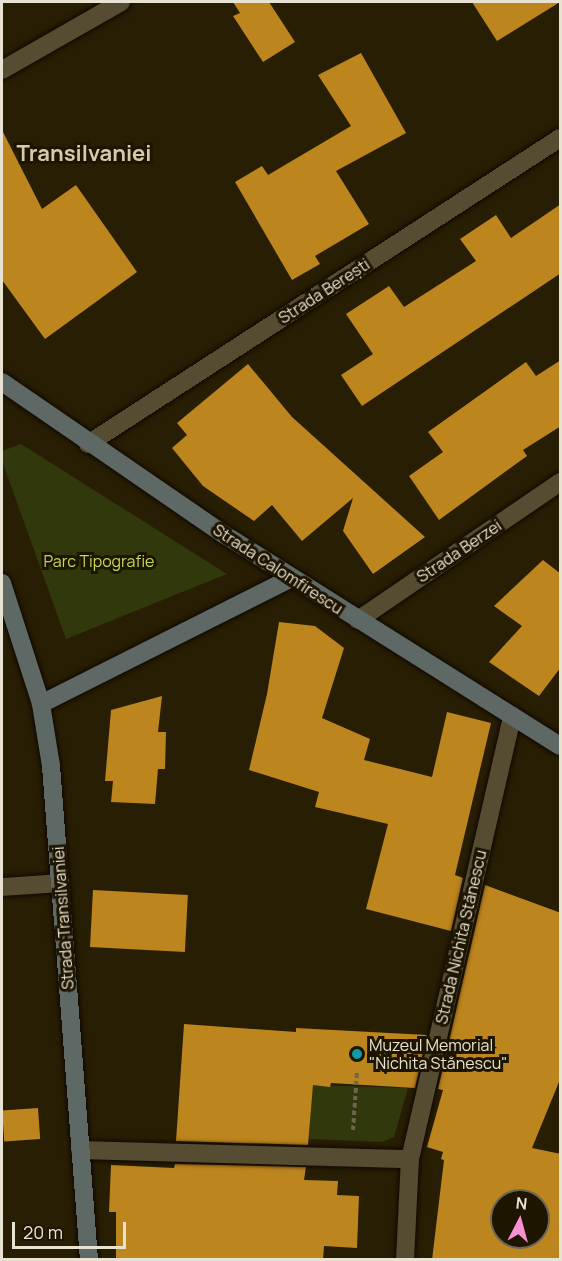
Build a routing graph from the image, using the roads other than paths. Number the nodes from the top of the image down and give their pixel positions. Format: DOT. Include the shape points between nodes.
graph roads {
  1 [pos="121,2"];
  2 [pos="2,70"];
  3 [pos="561,138"];
  4 [pos="2,382"];
  5 [pos="88,444"];
  6 [pos="561,482"];
  7 [pos="291,578"];
  8 [pos="2,583"];
  9 [pos="358,620"];
  10 [pos="41,704"];
  11 [pos="512,716"];
  12 [pos="561,746"];
  13 [pos="60,883"];
  14 [pos="2,887"];
  15 [pos="80,1150"];
  16 [pos="410,1159"];
  17 [pos="89,1260"];
  18 [pos="405,1260"];
  1 -- 2 [label="street"];
  3 -- 5 [label="street, Strada Berești"];
  4 -- 5 [label="main road, Strada Calomfirescu"];
  5 -- 7 [label="main road, Strada Calomfirescu"];
  6 -- 9 [label="street, Strada Berzei"];
  7 -- 9 [label="main road, Strada Calomfirescu"];
  7 -- 10 [label="main road"];
  8 -- 10 [label="main road, Strada Transilvaniei"];
  9 -- 11 [label="main road, Strada Calomfirescu"];
  10 -- 13 [label="main road, Strada Transilvaniei" via="51,766"];
  11 -- 12 [label="main road, Strada Calomfirescu"];
  11 -- 16 [label="street, Strada Nichita Stănescu"];
  13 -- 14 [label="street"];
  13 -- 15 [label="main road, Strada Transilvaniei"];
  15 -- 16 [label="street"];
  15 -- 17 [label="main road, Strada Transilvaniei"];
  16 -- 18 [label="street, Strada Nichita Stănescu"];
}
